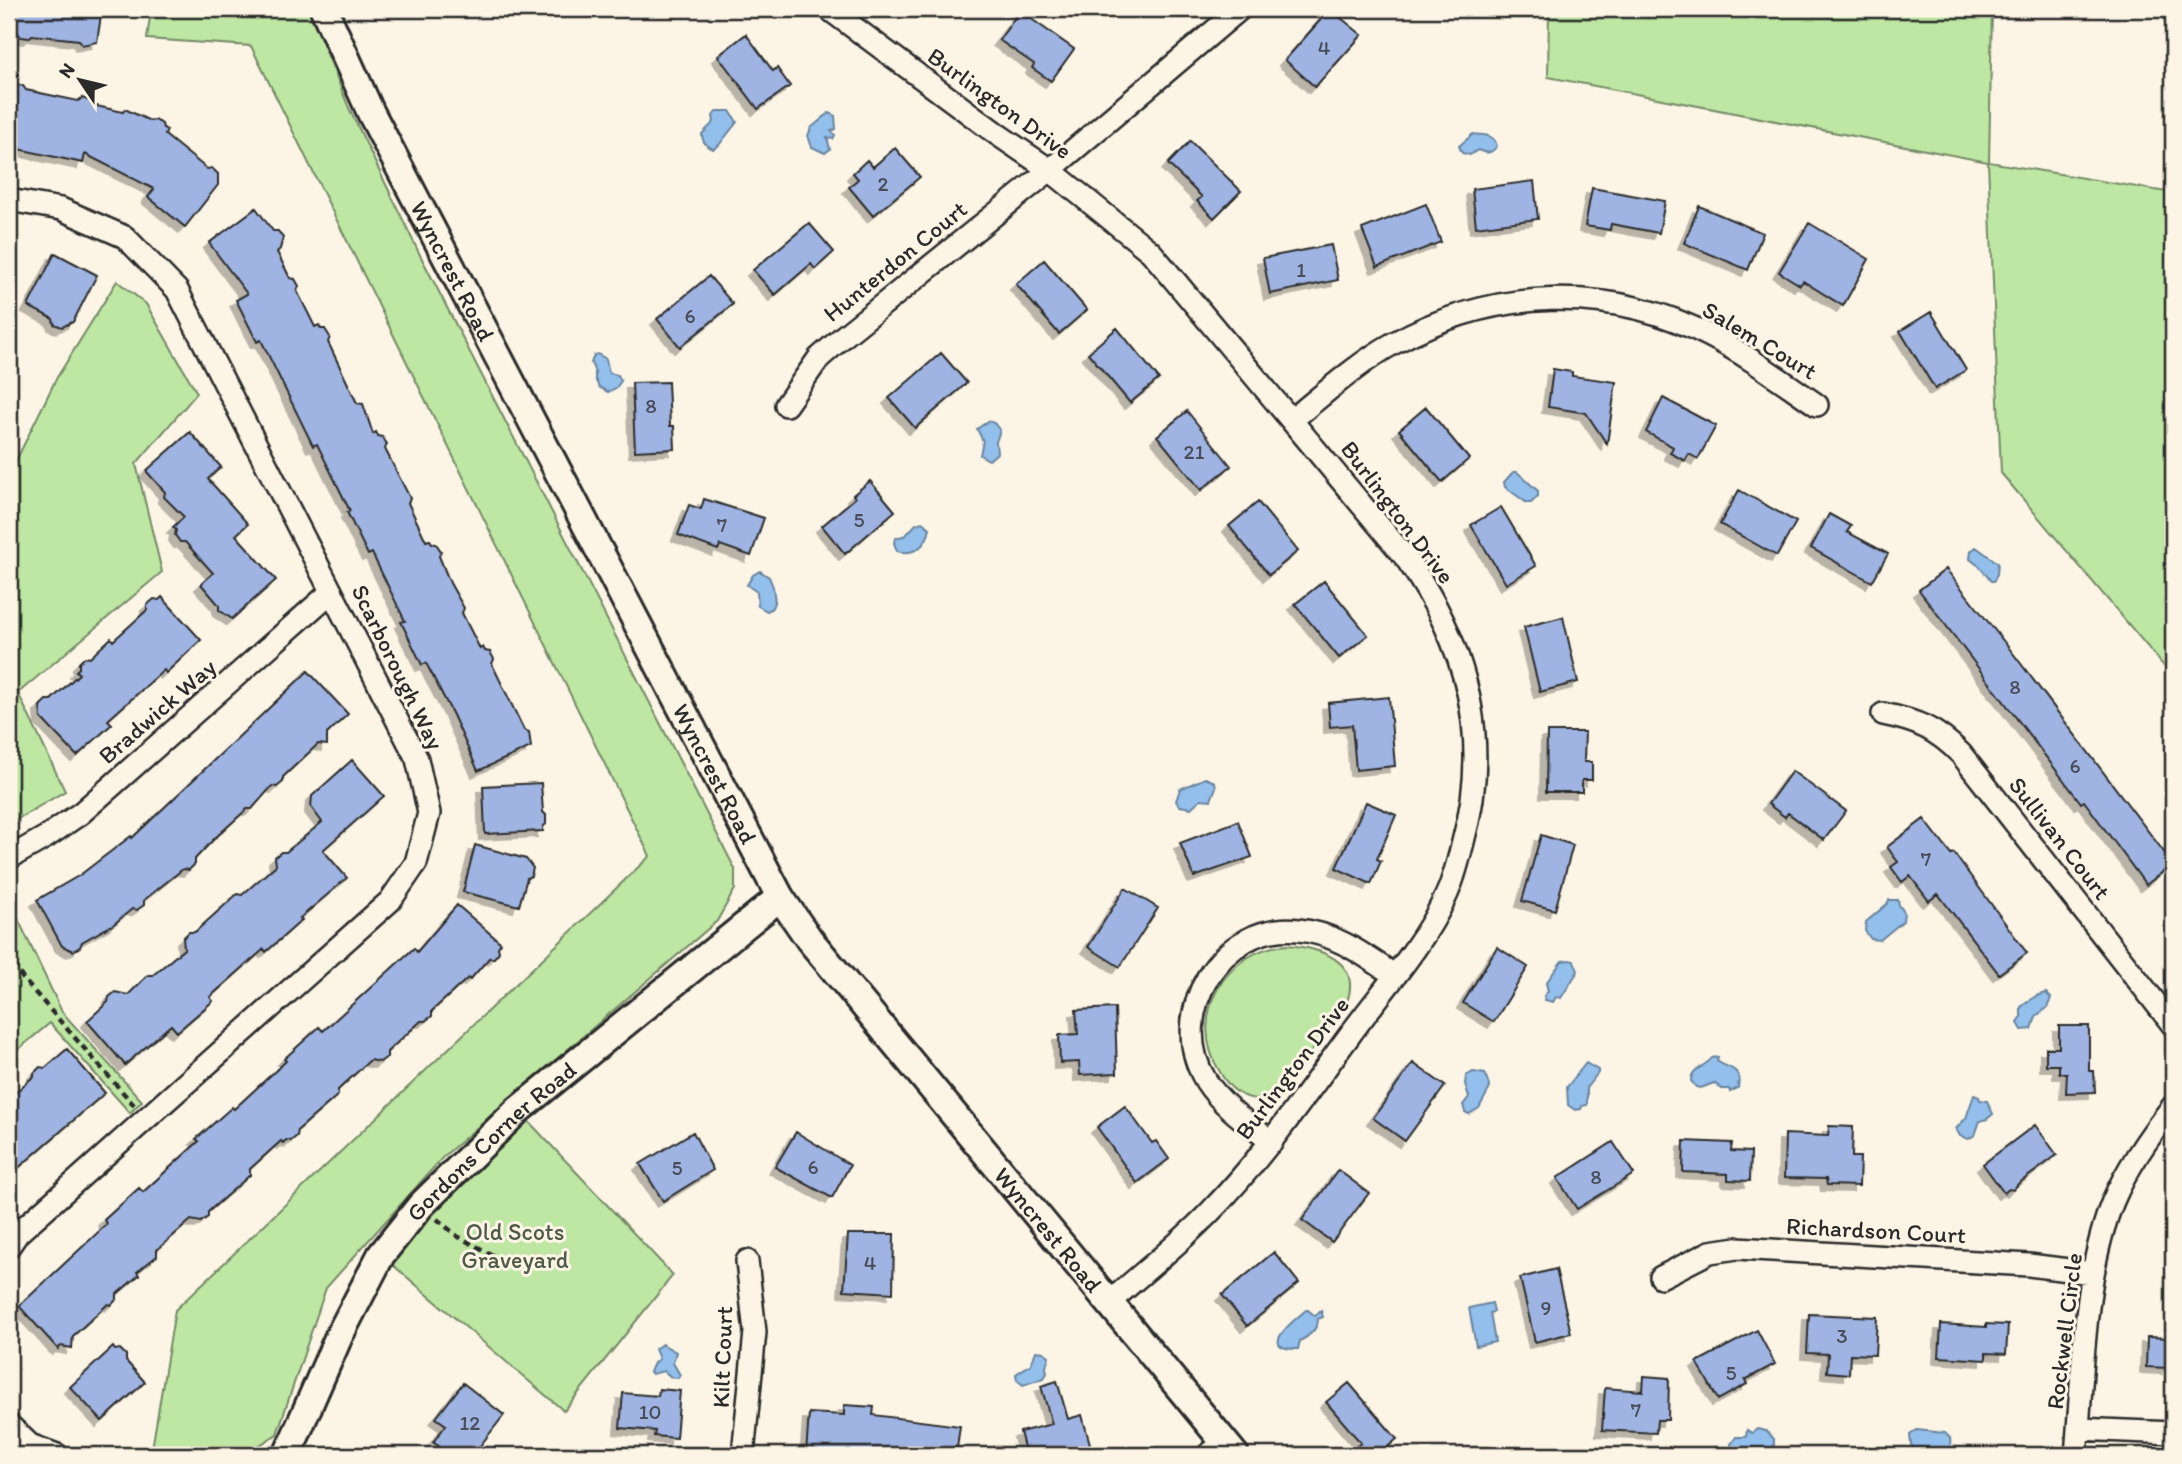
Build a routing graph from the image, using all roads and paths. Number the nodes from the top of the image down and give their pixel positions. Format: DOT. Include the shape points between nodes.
graph roads {
  1 [pos="324,9"];
  2 [pos="829,9"];
  3 [pos="1240,9"];
  4 [pos="1050,170"];
  5 [pos="9,200"];
  6 [pos="786,405"];
  7 [pos="1817,405"];
  8 [pos="1293,419"];
  9 [pos="331,592"];
  10 [pos="1883,714"];
  11 [pos="9,858"];
  12 [pos="780,897"];
  13 [pos="9,952"];
  14 [pos="1394,975"];
  15 [pos="2173,1025"];
  16 [pos="2173,1106"];
  17 [pos="146,1119"];
  18 [pos="1272,1142"];
  19 [pos="440,1222"];
  20 [pos="9,1246"];
  21 [pos="747,1261"];
  22 [pos="513,1266"];
  23 [pos="2092,1273"];
  24 [pos="1661,1277"];
  25 [pos="1110,1302"];
  26 [pos="9,1425"];
  27 [pos="2078,1429"];
  28 [pos="2173,1433"];
  29 [pos="1222,1451"];
  30 [pos="57,1455"];
  31 [pos="287,1455"];
  32 [pos="743,1455"];
  33 [pos="2076,1455"];
  1 -- 12 [label="street, Wyncrest Road" via="371,113"];
  2 -- 4 [label="street, Burlington Drive"];
  3 -- 4 [label="street, Hunterdon Court"];
  4 -- 6 [label="street, Hunterdon Court" via="819,358"];
  4 -- 8 [label="street, Burlington Drive" via="1151,251"];
  5 -- 9 [label="street, Scarborough Way" via="61,209 125,237 177,290"];
  7 -- 8 [label="street, Salem Court" via="1739,352 1677,321 1620,304 1558,298 1488,306 1425,327 1368,359"];
  8 -- 14 [label="street, Burlington Drive" via="1426,586 1447,624 1473,714 1474,800 1454,876 1431,924"];
  9 -- 11 [label="street, Bradwick Way" via="81,813"];
  9 -- 17 [label="street, Scarborough Way" via="416,759 429,813 416,863 390,901"];
  10 -- 15 [label="street, Sullivan Court" via="1930,727 1961,754"];
  12 -- 25 [label="street, Wyncrest Road" via="809,939"];
  12 -- 31 [label="street, Gordons Corner Road" via="518,1110 421,1205 381,1255 339,1336"];
  13 -- 17 [label="path" via="23,979"];
  14 -- 18 [label="street, Burlington Drive"];
  14 -- 18 [label="street" via="1352,947 1298,929 1265,933 1216,963 1193,1012 1195,1057 1216,1094"];
  16 -- 23 [label="street, Rockwell Circle" via="2136,1157 2113,1203"];
  17 -- 20 [label="street, Scarborough Way"];
  18 -- 25 [label="street, Burlington Drive" via="1208,1215"];
  19 -- 22 [label="path"];
  21 -- 32 [label="street, Kilt Court" via="755,1332"];
  23 -- 24 [label="street, Richardson Court" via="2029,1265 1737,1248 1710,1252"];
  23 -- 27 [label="street, Rockwell Circle"];
  25 -- 29 [label="street, Wyncrest Road"];
  26 -- 30 [label="street" via="30,1445"];
  27 -- 28 [label="street"];
  27 -- 33 [label="street, Rockwell Circle"];
}
